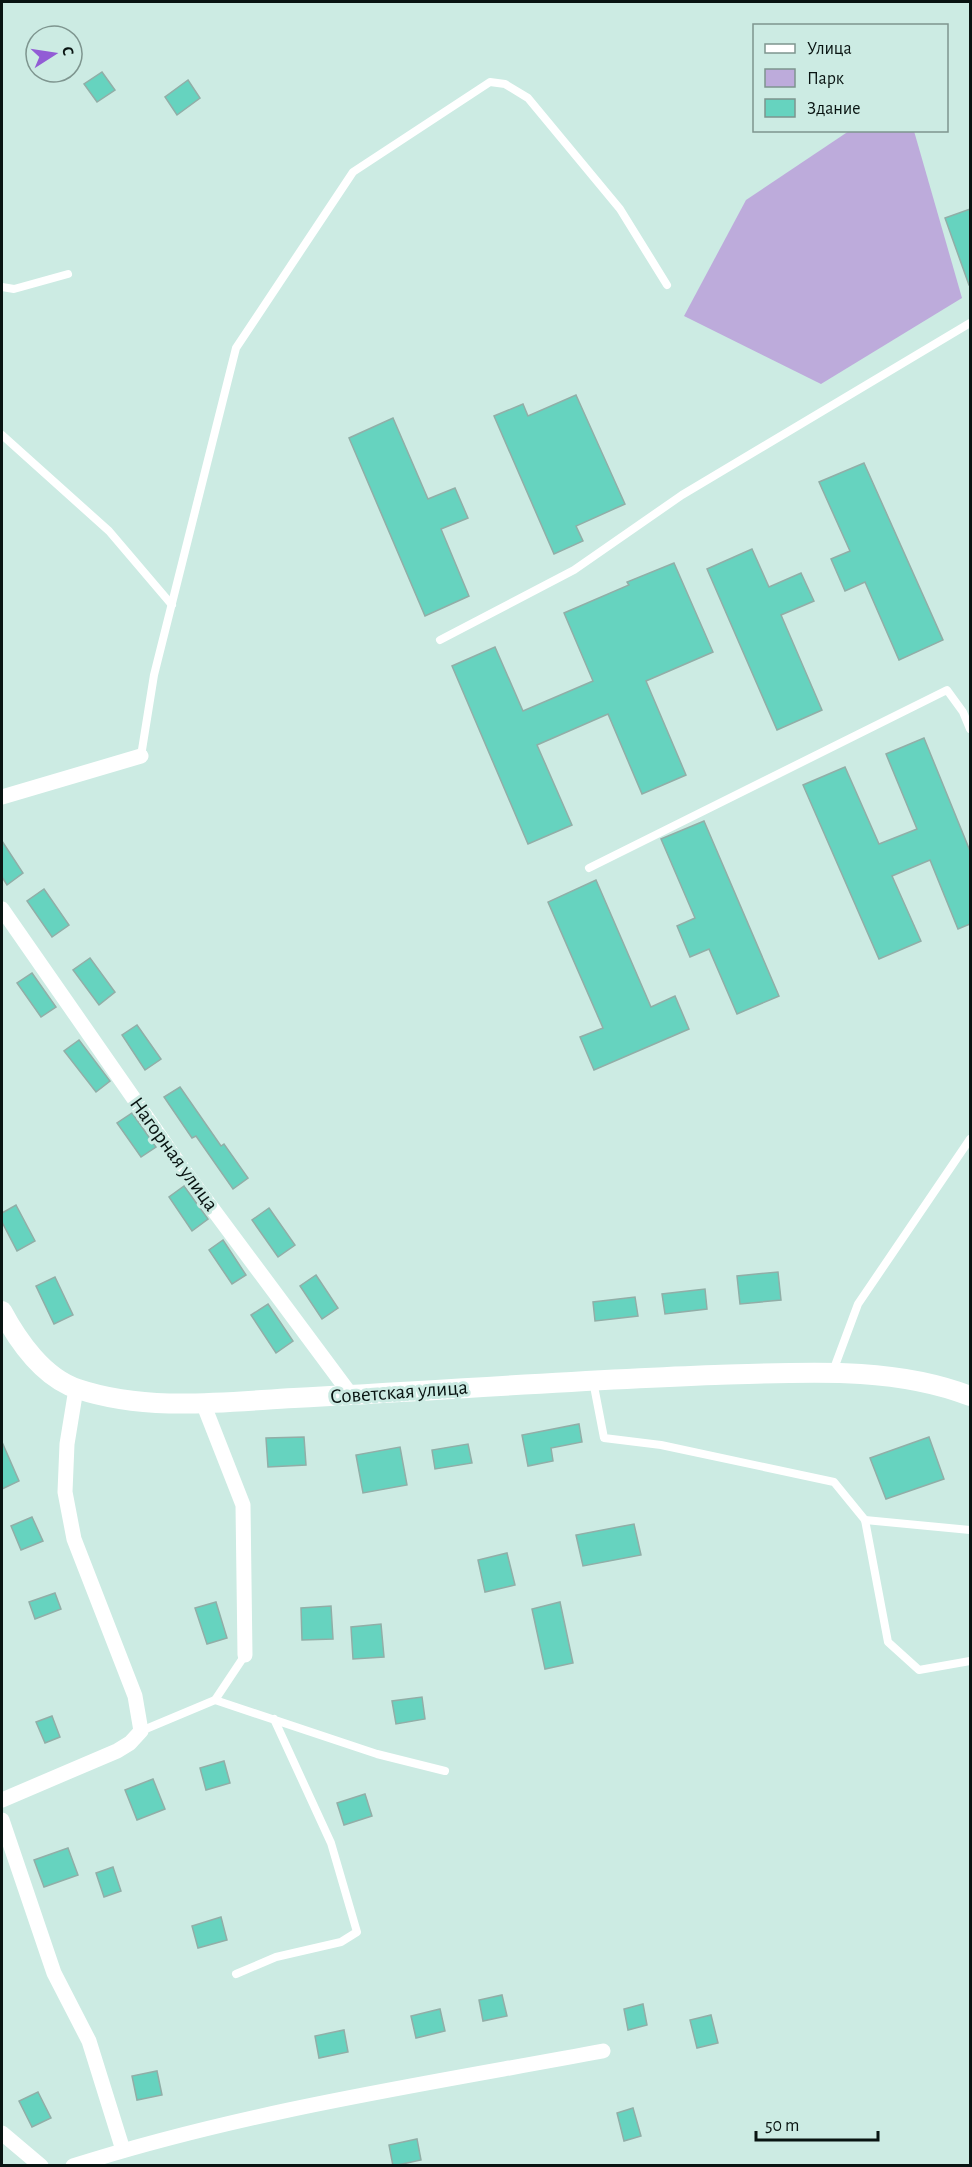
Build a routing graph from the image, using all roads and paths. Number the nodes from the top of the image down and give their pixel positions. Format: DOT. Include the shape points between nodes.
graph roads {
  1 [pos="68,274"];
  2 [pos="667,285"];
  3 [pos="2,287"];
  4 [pos="970,323"];
  5 [pos="2,435"];
  6 [pos="172,605"];
  7 [pos="440,640"];
  8 [pos="970,729"];
  9 [pos="141,756"];
  10 [pos="2,797"];
  11 [pos="589,868"];
  12 [pos="2,909"];
  13 [pos="970,1138"];
  14 [pos="2,1311"];
  15 [pos="833,1372"];
  16 [pos="592,1380"];
  17 [pos="76,1389"];
  18 [pos="351,1395"];
  19 [pos="970,1396"];
  20 [pos="203,1403"];
  21 [pos="865,1520"];
  22 [pos="970,1530"];
  23 [pos="245,1655"];
  24 [pos="970,1661"];
  25 [pos="215,1700"];
  26 [pos="274,1719"];
  27 [pos="141,1731"];
  28 [pos="445,1771"];
  29 [pos="2,1800"];
  30 [pos="2,1820"];
  31 [pos="236,1974"];
  32 [pos="603,2051"];
  33 [pos="2,2133"];
  34 [pos="123,2150"];
  35 [pos="41,2166"];
  36 [pos="73,2166"];
  1 -- 3 [label="lane" via="14,289"];
  2 -- 6 [label="lane" via="620,209 528,98 505,84 490,82 480,88 353,172 236,348"];
  4 -- 7 [label="lane" via="682,495 574,570"];
  5 -- 6 [label="lane" via="109,531"];
  6 -- 9 [label="lane" via="154,675"];
  8 -- 11 [label="lane" via="947,690"];
  9 -- 10 [label="street"];
  12 -- 18 [label="street, Нагорная улица" via="180,1165"];
  13 -- 15 [label="lane" via="858,1304"];
  14 -- 17 [label="street, Советская улица" via="12,1331 47,1371"];
  15 -- 16 [label="street, Советская улица"];
  15 -- 19 [label="street, Советская улица" via="945,1386"];
  16 -- 18 [label="street, Советская улица"];
  16 -- 21 [label="lane" via="604,1438 661,1445 834,1482"];
  17 -- 20 [label="street, Советская улица" via="117,1399"];
  17 -- 27 [label="street" via="67,1444 65,1492 74,1539 135,1696"];
  18 -- 20 [label="street, Советская улица"];
  20 -- 23 [label="street" via="243,1506"];
  21 -- 22 [label="lane"];
  21 -- 24 [label="lane" via="888,1642 919,1670"];
  23 -- 25 [label="lane"];
  25 -- 26 [label="lane"];
  25 -- 27 [label="lane"];
  26 -- 28 [label="lane" via="377,1754"];
  26 -- 31 [label="lane" via="330,1843 357,1932 341,1942 276,1957"];
  27 -- 29 [label="street" via="117,1751"];
  30 -- 34 [label="street" via="54,1973 89,2040"];
  32 -- 34 [label="street" via="317,2104"];
  33 -- 35 [label="street"];
  34 -- 36 [label="street"];
}
